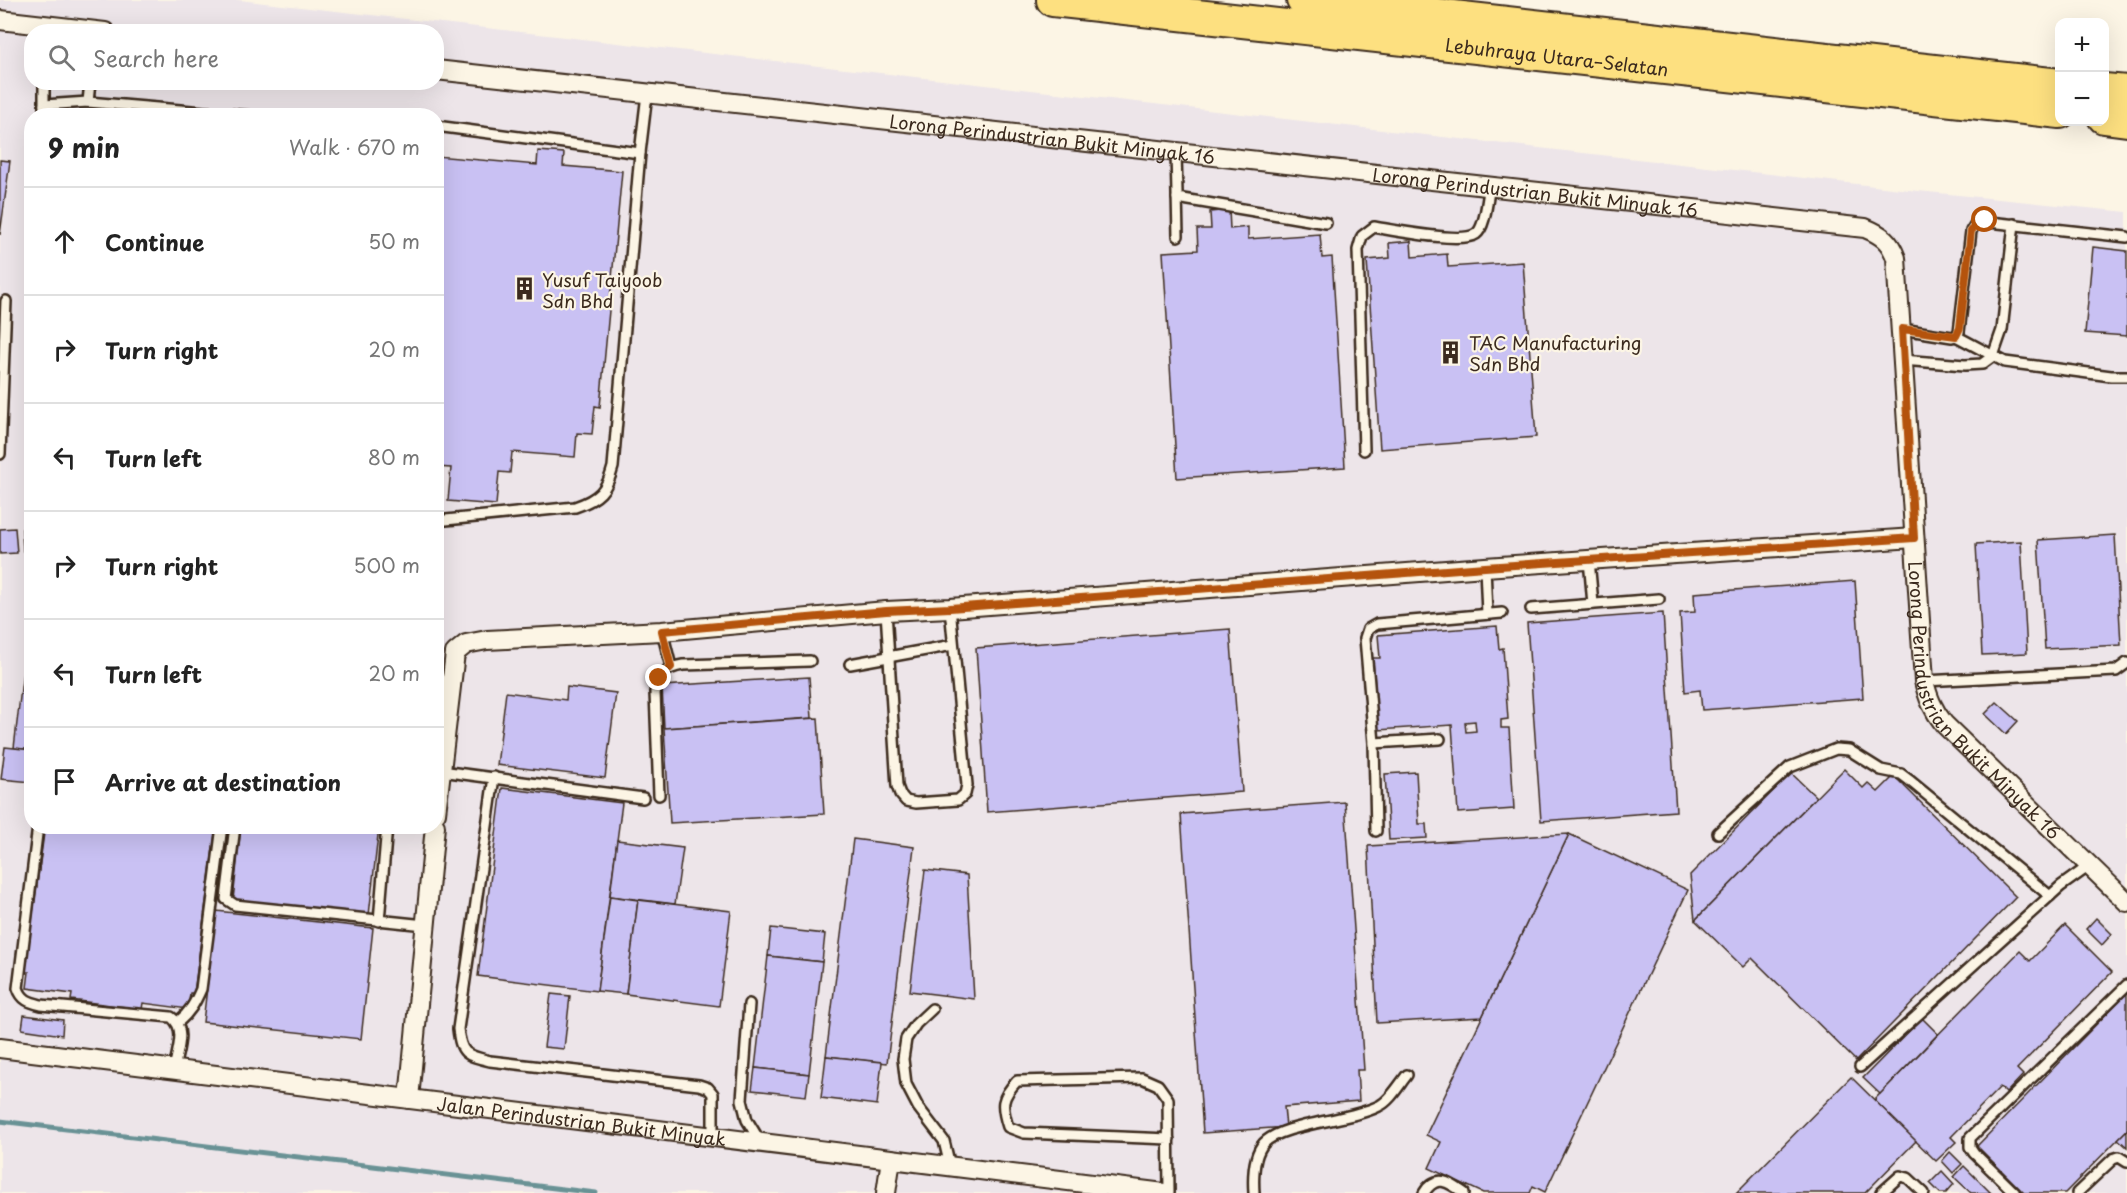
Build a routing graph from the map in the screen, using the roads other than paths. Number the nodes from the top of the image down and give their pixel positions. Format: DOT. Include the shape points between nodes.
graph roads {
  1 [pos="1053,0"];
  2 [pos="1304,0"];
  3 [pos="0,20"];
  4 [pos="24,24"];
  5 [pos="444,71"];
  6 [pos="2055,84"];
  7 [pos="44,90"];
  8 [pos="89,90"];
  9 [pos="2109,90"];
  10 [pos="2127,92"];
  11 [pos="647,94"];
  12 [pos="88,102"];
  13 [pos="44,105"];
  14 [pos="157,108"];
  15 [pos="2055,111"];
  16 [pos="2109,118"];
  17 [pos="2127,120"];
  18 [pos="444,127"];
  19 [pos="1176,152"];
  20 [pos="640,153"];
  21 [pos="1490,186"];
  22 [pos="1177,198"];
  23 [pos="1326,224"];
  24 [pos="2014,224"];
  25 [pos="1178,236"];
  26 [pos="2127,237"];
  27 [pos="6,301"];
  28 [pos="1902,329"];
  29 [pos="1956,336"];
  30 [pos="1993,356"];
  31 [pos="1902,360"];
  32 [pos="2127,376"];
  33 [pos="1364,450"];
  34 [pos="0,454"];
  35 [pos="444,521"];
  36 [pos="1914,538"];
  37 [pos="1589,560"];
  38 [pos="1485,567"];
  39 [pos="1659,599"];
  40 [pos="1593,604"];
  41 [pos="950,608"];
  42 [pos="1531,609"];
  43 [pos="886,611"];
  44 [pos="1502,613"];
  45 [pos="1487,614"];
  46 [pos="662,631"];
  47 [pos="953,645"];
  48 [pos="889,657"];
  49 [pos="810,660"];
  50 [pos="2127,663"];
  51 [pos="850,664"];
  52 [pos="671,667"];
  53 [pos="1924,681"];
  54 [pos="1440,739"];
  55 [pos="1374,743"];
  56 [pos="444,746"];
  57 [pos="444,771"];
  58 [pos="494,777"];
  59 [pos="658,795"];
  60 [pos="643,798"];
  61 [pos="1376,831"];
  62 [pos="1718,833"];
  63 [pos="37,834"];
  64 [pos="221,834"];
  65 [pos="234,834"];
  66 [pos="386,834"];
  67 [pos="434,834"];
  68 [pos="2089,866"];
  69 [pos="2050,896"];
  70 [pos="2127,902"];
  71 [pos="379,921"];
  72 [pos="425,925"];
  73 [pos="2127,985"];
  74 [pos="749,1004"];
  75 [pos="932,1009"];
  76 [pos="178,1022"];
  77 [pos="0,1048"];
  78 [pos="1860,1067"];
  79 [pos="174,1069"];
  80 [pos="1407,1075"];
  81 [pos="409,1099"];
  82 [pos="713,1136"];
  83 [pos="1169,1139"];
  84 [pos="761,1143"];
  85 [pos="2127,1162"];
  86 [pos="950,1166"];
  87 [pos="888,1176"];
  88 [pos="1164,1193"];
  89 [pos="1169,1193"];
  90 [pos="1254,1193"];
  91 [pos="1424,1193"];
  92 [pos="1464,1193"];
  93 [pos="1881,1193"];
  94 [pos="1924,1193"];
  95 [pos="2015,1193"];
  96 [pos="2077,1193"];
  1 -- 15 [label="highway, Lebuhraya Utara–Selatan"];
  2 -- 6 [label="highway, Lebuhraya Utara–Selatan"];
  3 -- 4 [label="street"];
  5 -- 11 [label="street, Lorong Perindustrian Bukit Minyak 16"];
  7 -- 13 [label="lane"];
  8 -- 12 [label="lane"];
  9 -- 10 [label="highway"];
  11 -- 19 [label="street, Lorong Perindustrian Bukit Minyak 16"];
  11 -- 20 [label="lane"];
  12 -- 13 [label="lane"];
  12 -- 14 [label="lane"];
  16 -- 17 [label="highway"];
  18 -- 20 [label="lane"];
  19 -- 21 [label="street, Lorong Perindustrian Bukit Minyak 16"];
  19 -- 22 [label="lane"];
  20 -- 35 [label="lane" via="614,467 609,481 601,493 575,507"];
  21 -- 28 [label="street, Lorong Perindustrian Bukit Minyak 16" via="1865,228 1887,239 1892,246"];
  21 -- 33 [label="lane" via="1482,225 1476,234 1461,239 1374,227 1362,236 1358,250"];
  22 -- 23 [label="lane"];
  22 -- 25 [label="lane"];
  24 -- 26 [label="lane"];
  24 -- 29 [label="lane" via="1980,221 1973,227"];
  24 -- 30 [label="lane" via="2002,330"];
  27 -- 34 [label="lane"];
  28 -- 29 [label="lane"];
  28 -- 31 [label="street, Lorong Perindustrian Bukit Minyak 16"];
  29 -- 30 [label="lane"];
  30 -- 31 [label="lane" via="1982,364 1965,365"];
  30 -- 32 [label="lane" via="2006,362"];
  31 -- 36 [label="street, Lorong Perindustrian Bukit Minyak 16"];
  36 -- 37 [label="street"];
  36 -- 53 [label="street, Lorong Perindustrian Bukit Minyak 16"];
  37 -- 38 [label="street"];
  37 -- 40 [label="lane"];
  38 -- 41 [label="street"];
  38 -- 45 [label="lane"];
  39 -- 40 [label="lane"];
  40 -- 42 [label="lane"];
  41 -- 43 [label="street"];
  41 -- 47 [label="lane"];
  43 -- 46 [label="street"];
  43 -- 48 [label="lane"];
  44 -- 45 [label="lane"];
  45 -- 55 [label="lane" via="1377,624 1368,629 1365,638"];
  46 -- 52 [label="lane"];
  46 -- 56 [label="street" via="466,644 455,653"];
  47 -- 48 [label="lane"];
  47 -- 48 [label="lane" via="967,785 958,800 916,803 906,801 900,794"];
  48 -- 51 [label="lane"];
  49 -- 52 [label="lane"];
  50 -- 53 [label="lane" via="2116,671"];
  52 -- 59 [label="lane" via="659,678 655,692"];
  53 -- 68 [label="street, Lorong Perindustrian Bukit Minyak 16" via="1930,704 1944,724"];
  54 -- 55 [label="lane"];
  55 -- 61 [label="lane"];
  57 -- 58 [label="lane"];
  58 -- 60 [label="lane"];
  58 -- 82 [label="lane" via="458,1029 460,1048 470,1056 490,1061 708,1088 714,1094"];
  62 -- 69 [label="lane" via="1790,767 1836,749 1849,750 1881,770 1901,774"];
  63 -- 76 [label="lane" via="18,988 21,996 41,1005 160,1015"];
  64 -- 76 [label="lane" via="201,989 195,1004"];
  65 -- 71 [label="lane" via="226,899 229,902"];
  66 -- 71 [label="lane"];
  67 -- 72 [label="street"];
  68 -- 69 [label="lane"];
  68 -- 70 [label="street, Lorong Perindustrian Bukit Minyak 16"];
  69 -- 78 [label="lane"];
  71 -- 72 [label="lane"];
  72 -- 81 [label="street"];
  73 -- 95 [label="lane" via="1970,1138 1974,1153"];
  74 -- 84 [label="lane" via="742,1100 747,1120"];
  75 -- 86 [label="lane" via="906,1040 903,1059 906,1084 944,1141"];
  76 -- 79 [label="lane"];
  77 -- 79 [label="street, Jalan Perindustrian Bukit Minyak"];
  79 -- 81 [label="street, Jalan Perindustrian Bukit Minyak"];
  80 -- 90 [label="lane" via="1381,1105 1279,1133 1263,1144 1256,1160"];
  81 -- 82 [label="street, Jalan Perindustrian Bukit Minyak"];
  82 -- 84 [label="street, Jalan Perindustrian Bukit Minyak"];
  83 -- 83 [label="lane" via="1168,1099 1158,1085 1142,1078 1017,1081 1006,1093 1002,1109 1008,1127 1024,1133"];
  83 -- 89 [label="lane"];
  84 -- 87 [label="street, Jalan Perindustrian Bukit Minyak"];
  85 -- 96 [label="lane" via="2118,1157 2113,1159"];
  86 -- 87 [label="street, Jalan Perindustrian Bukit Minyak"];
  86 -- 88 [label="street, Jalan Perindustrian Bukit Minyak"];
  91 -- 92 [label="lane" via="1435,1182 1446,1182"];
  93 -- 94 [label="lane" via="1900,1176"];
}
